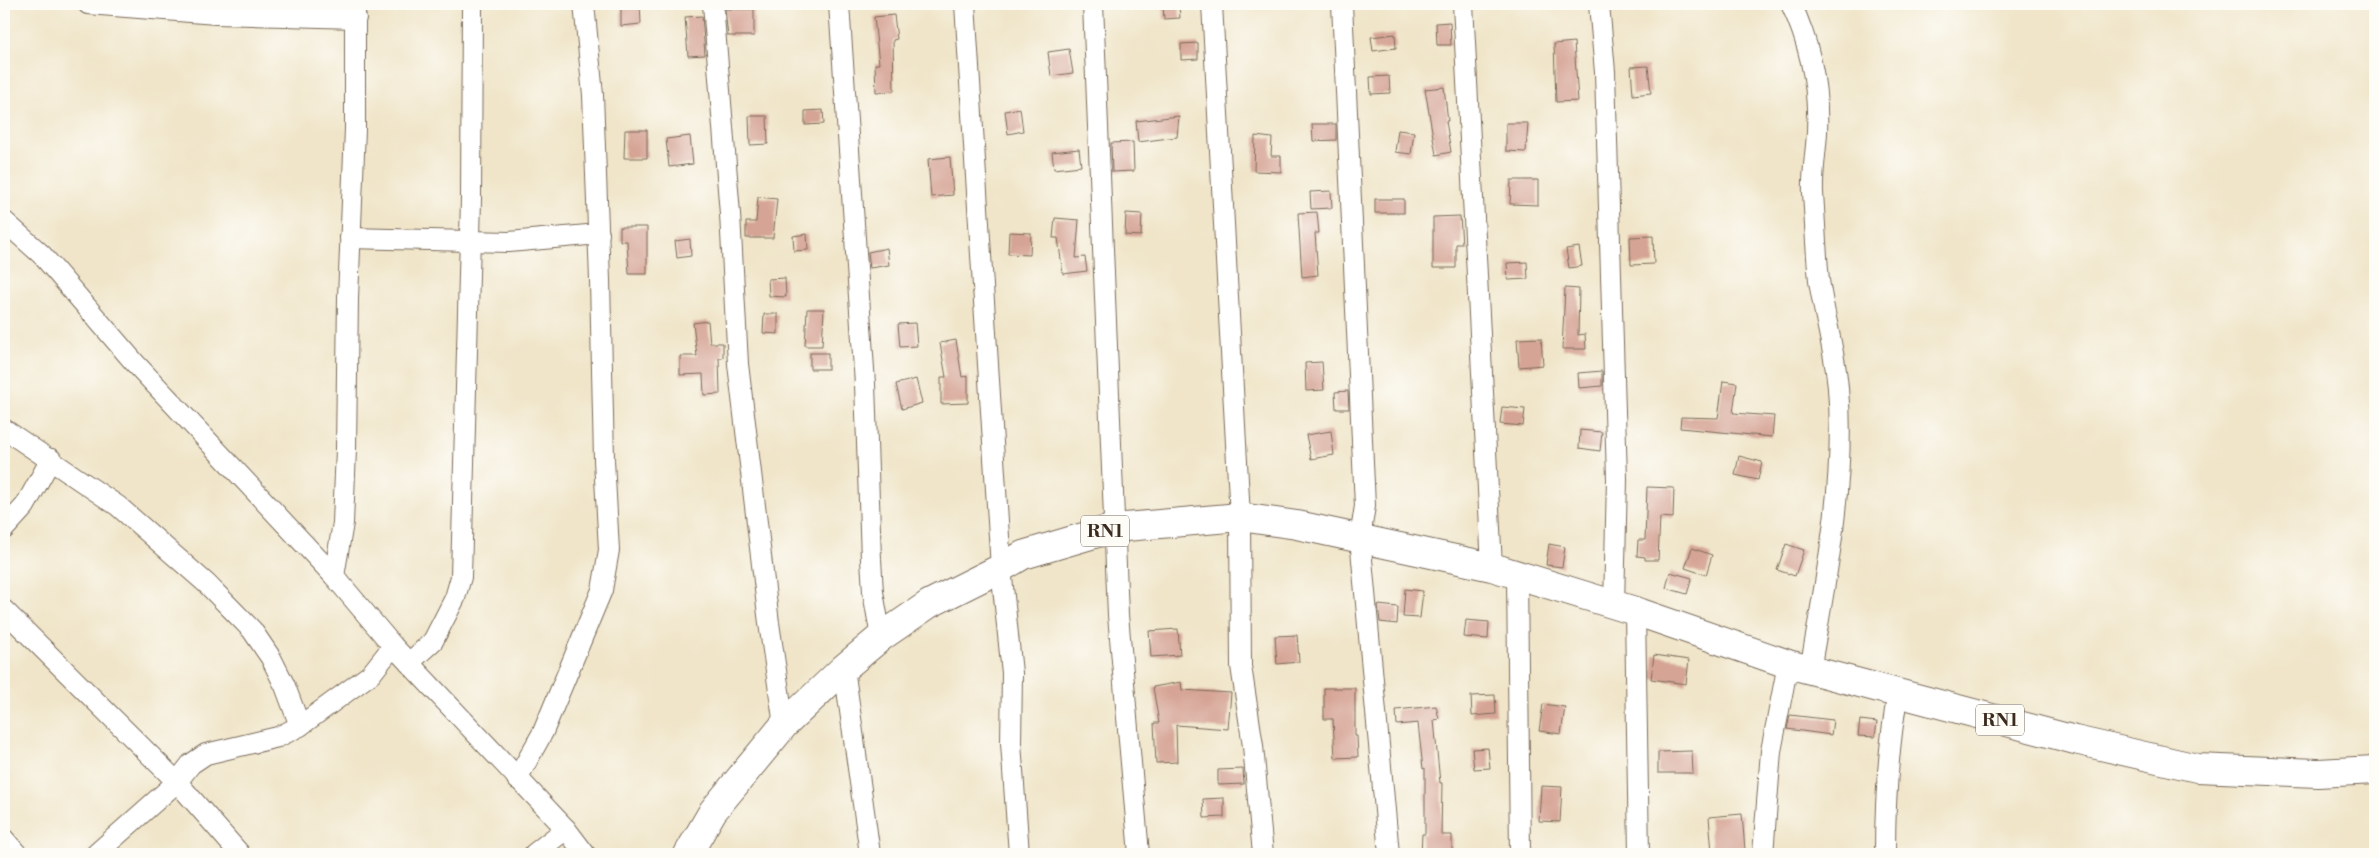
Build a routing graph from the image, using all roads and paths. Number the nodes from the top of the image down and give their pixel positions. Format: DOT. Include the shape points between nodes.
graph roads {
  1 [pos="88,4"];
  2 [pos="472,4"];
  3 [pos="584,4"];
  4 [pos="713,4"];
  5 [pos="839,4"];
  6 [pos="965,4"];
  7 [pos="1093,4"];
  8 [pos="1212,4"];
  9 [pos="1342,4"];
  10 [pos="1463,4"];
  11 [pos="1599,4"];
  12 [pos="1791,4"];
  13 [pos="356,11"];
  14 [pos="4,221"];
  15 [pos="599,234"];
  16 [pos="350,238"];
  17 [pos="468,242"];
  18 [pos="4,429"];
  19 [pos="51,459"];
  20 [pos="1240,517"];
  21 [pos="1114,528"];
  22 [pos="4,529"];
  23 [pos="1360,538"];
  24 [pos="1002,568"];
  25 [pos="1505,571"];
  26 [pos="334,576"];
  27 [pos="1624,608"];
  28 [pos="4,610"];
  29 [pos="882,637"];
  30 [pos="393,646"];
  31 [pos="408,663"];
  32 [pos="1799,667"];
  33 [pos="844,668"];
  34 [pos="1898,692"];
  35 [pos="784,725"];
  36 [pos="300,726"];
  37 [pos="2375,770"];
  38 [pos="517,779"];
  39 [pos="178,782"];
  40 [pos="566,830"];
  41 [pos="4,839"];
  42 [pos="17,854"];
  43 [pos="96,854"];
  44 [pos="240,854"];
  45 [pos="534,854"];
  46 [pos="584,854"];
  47 [pos="688,854"];
  48 [pos="870,854"];
  49 [pos="1019,854"];
  50 [pos="1140,854"];
  51 [pos="1263,854"];
  52 [pos="1389,854"];
  53 [pos="1520,854"];
  54 [pos="1639,854"];
  55 [pos="1763,854"];
  56 [pos="1884,854"];
  1 -- 13 [label="street" via="216,14"];
  2 -- 17 [label="street"];
  3 -- 15 [label="street" via="593,95"];
  4 -- 35 [label="street" via="729,187 738,364"];
  5 -- 29 [label="street" via="865,384 873,592"];
  6 -- 24 [label="street"];
  7 -- 21 [label="street"];
  8 -- 20 [label="street"];
  9 -- 23 [label="street" via="1366,506"];
  10 -- 25 [label="street"];
  11 -- 27 [label="street" via="1605,72"];
  12 -- 32 [label="street" via="1810,51 1816,85 1814,206 1819,280 1838,398 1839,457 1821,609"];
  13 -- 16 [label="street"];
  14 -- 26 [label="street" via="42,255 134,362"];
  15 -- 17 [label="street"];
  15 -- 38 [label="street" via="609,550 602,590 542,732"];
  16 -- 17 [label="street"];
  16 -- 26 [label="street" via="343,522"];
  17 -- 31 [label="street" via="461,576 455,598 433,641"];
  18 -- 19 [label="street"];
  19 -- 22 [label="street" via="25,506"];
  19 -- 36 [label="street" via="118,506 207,584 252,630 271,658"];
  20 -- 21 [label="highway, RN1"];
  20 -- 23 [label="highway, RN1"];
  20 -- 51 [label="street" via="1241,666 1253,746"];
  21 -- 24 [label="highway, RN1" via="1024,555"];
  21 -- 50 [label="street" via="1119,624"];
  23 -- 25 [label="highway, RN1"];
  23 -- 52 [label="street"];
  24 -- 29 [label="highway, RN1" via="929,604"];
  24 -- 49 [label="street" via="1012,673 1010,728"];
  25 -- 27 [label="highway, RN1"];
  25 -- 53 [label="street"];
  26 -- 30 [label="street"];
  27 -- 32 [label="highway, RN1"];
  27 -- 54 [label="street"];
  28 -- 39 [label="street"];
  29 -- 33 [label="highway, RN1"];
  30 -- 31 [label="street"];
  30 -- 36 [label="street" via="371,674"];
  31 -- 38 [label="street"];
  32 -- 34 [label="highway, RN1"];
  32 -- 55 [label="street" via="1771,751"];
  33 -- 35 [label="highway, RN1"];
  33 -- 48 [label="street"];
  34 -- 37 [label="highway, RN1" via="2197,768 2318,773"];
  34 -- 56 [label="street" via="1888,747"];
  35 -- 47 [label="highway, RN1" via="713,811"];
  36 -- 39 [label="street" via="278,737 206,754 191,764"];
  38 -- 40 [label="street"];
  39 -- 43 [label="street"];
  39 -- 44 [label="street"];
  40 -- 45 [label="street"];
  40 -- 46 [label="street"];
  41 -- 42 [label="street"];
}
